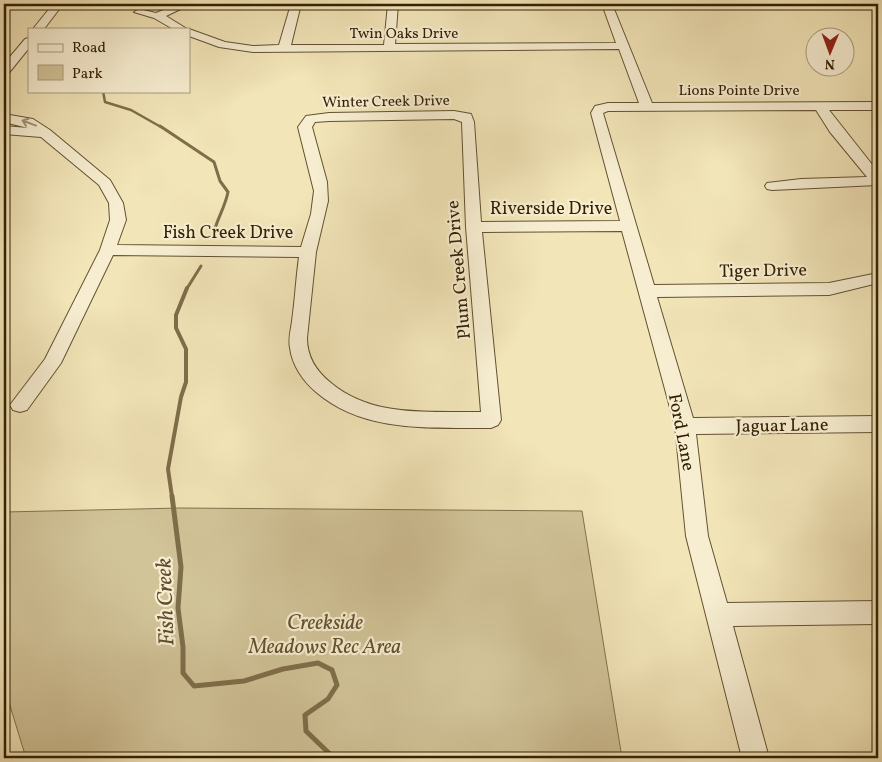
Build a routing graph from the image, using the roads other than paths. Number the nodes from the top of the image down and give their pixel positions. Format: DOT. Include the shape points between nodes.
graph roads {
  1 [pos="58,4"];
  2 [pos="186,4"];
  3 [pos="296,4"];
  4 [pos="393,4"];
  5 [pos="607,4"];
  6 [pos="139,12"];
  7 [pos="157,16"];
  8 [pos="39,28"];
  9 [pos="180,28"];
  10 [pos="190,32"];
  11 [pos="28,42"];
  12 [pos="623,46"];
  13 [pos="284,49"];
  14 [pos="390,49"];
  15 [pos="4,71"];
  16 [pos="820,106"];
  17 [pos="878,106"];
  18 [pos="647,107"];
  19 [pos="599,109"];
  20 [pos="466,117"];
  21 [pos="4,118"];
  22 [pos="4,130"];
  23 [pos="46,133"];
  24 [pos="878,181"];
  25 [pos="772,186"];
  26 [pos="628,226"];
  27 [pos="474,227"];
  28 [pos="108,250"];
  29 [pos="308,252"];
  30 [pos="878,278"];
  31 [pos="647,291"];
  32 [pos="20,405"];
  33 [pos="878,424"];
  34 [pos="685,426"];
  35 [pos="878,612"];
  36 [pos="718,615"];
  37 [pos="756,758"];
  1 -- 8 [label="street"];
  2 -- 7 [label="street"];
  3 -- 13 [label="street"];
  4 -- 14 [label="street"];
  5 -- 12 [label="street"];
  6 -- 7 [label="street"];
  7 -- 9 [label="street"];
  10 -- 13 [label="street, Twin Oaks Drive" via="231,47"];
  11 -- 15 [label="street"];
  12 -- 14 [label="street, Twin Oaks Drive"];
  12 -- 18 [label="street"];
  13 -- 14 [label="street, Twin Oaks Drive"];
  16 -- 17 [label="street, Lions Pointe Drive"];
  16 -- 18 [label="street, Lions Pointe Drive"];
  16 -- 24 [label="street"];
  18 -- 19 [label="street, Lions Pointe Drive"];
  19 -- 26 [label="street, Ford Lane" via="596,113"];
  20 -- 27 [label="street, Plum Creek Drive"];
  20 -- 29 [label="street, Winter Creek Drive" via="329,117 307,122 307,138 321,191 318,219"];
  23 -- 21 [label="street, one-way" via="28,122"];
  22 -- 23 [label="street"];
  23 -- 28 [label="street" via="112,192 118,220"];
  24 -- 25 [label="street"];
  26 -- 27 [label="street, Riverside Drive"];
  26 -- 31 [label="street, Ford Lane"];
  27 -- 29 [label="street, Plum Creek Drive" via="491,420 373,414 350,407 326,392 301,359 297,342"];
  28 -- 29 [label="street, Fish Creek Drive"];
  28 -- 32 [label="street" via="52,363"];
  30 -- 31 [label="street, Tiger Drive" via="829,289"];
  31 -- 34 [label="street, Ford Lane"];
  33 -- 34 [label="street, Jaguar Lane"];
  34 -- 36 [label="street, Ford Lane" via="697,536"];
  35 -- 36 [label="street"];
  36 -- 37 [label="street, Ford Lane"];
}
